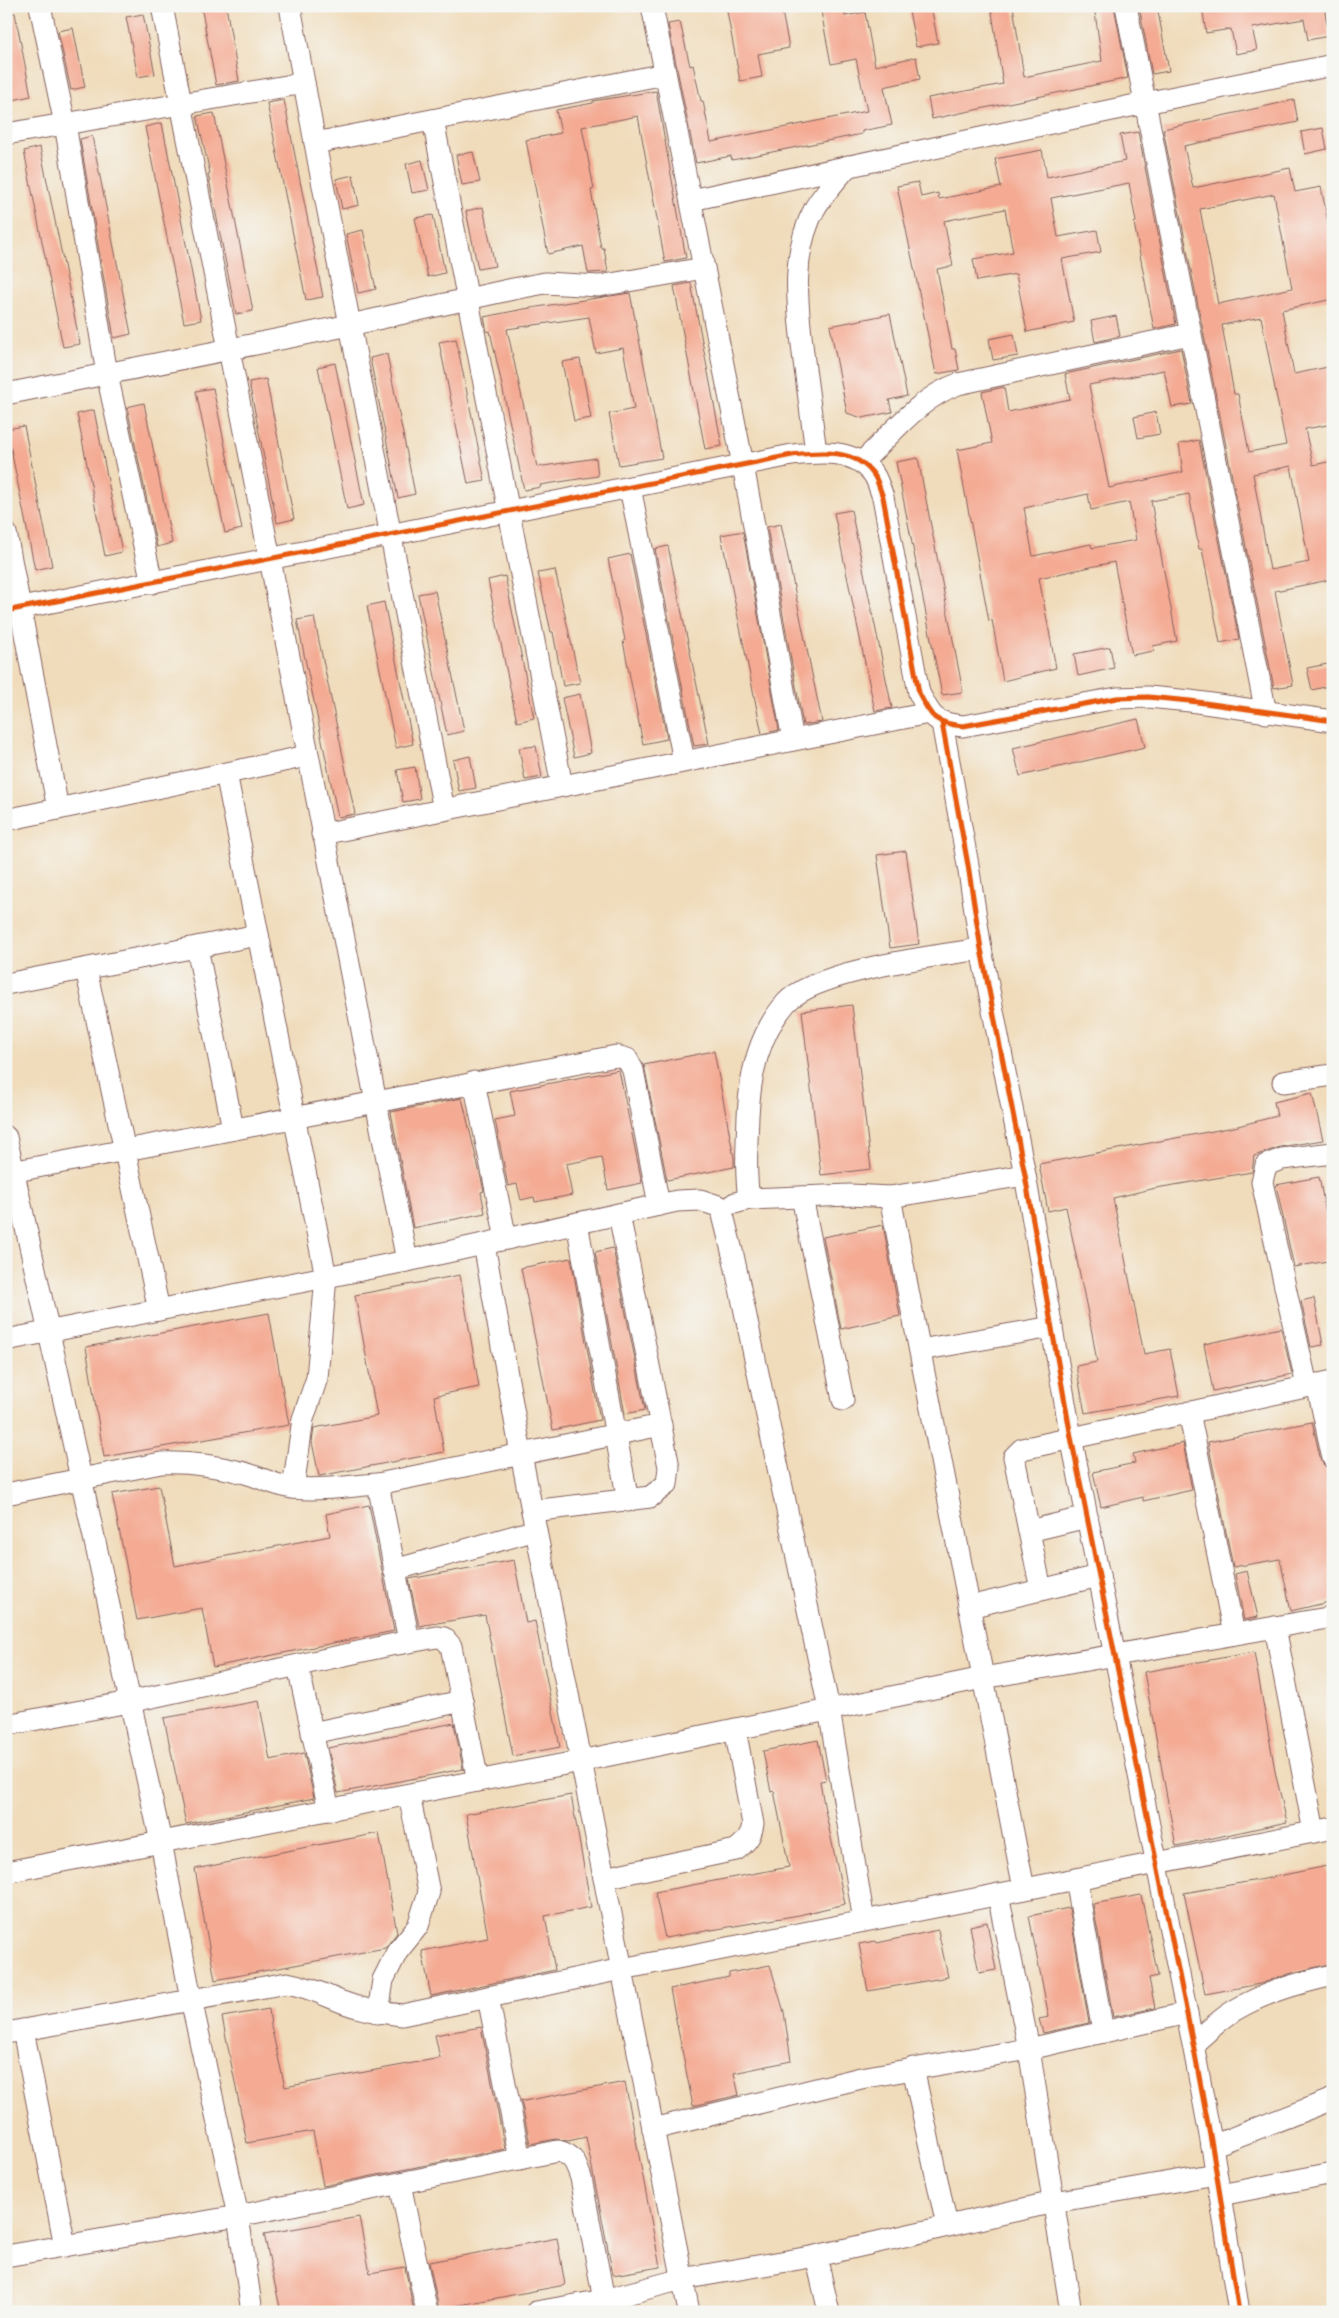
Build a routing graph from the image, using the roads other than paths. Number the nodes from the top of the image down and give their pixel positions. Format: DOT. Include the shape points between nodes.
graph roads {
  1 [pos="40,6"];
  2 [pos="162,6"];
  3 [pos="290,6"];
  4 [pos="652,6"];
  5 [pos="1126,6"];
  6 [pos="1333,66"];
  7 [pos="665,74"];
  8 [pos="304,82"];
  9 [pos="1145,103"];
  10 [pos="181,104"];
  11 [pos="433,120"];
  12 [pos="65,124"];
  13 [pos="6,134"];
  14 [pos="315,143"];
  15 [pos="848,166"];
  16 [pos="691,200"];
  17 [pos="704,268"];
  18 [pos="467,300"];
  19 [pos="350,325"];
  20 [pos="1190,334"];
  21 [pos="229,349"];
  22 [pos="107,374"];
  23 [pos="6,394"];
  24 [pos="816,452"];
  25 [pos="862,462"];
  26 [pos="743,465"];
  27 [pos="630,488"];
  28 [pos="510,511"];
  29 [pos="6,533"];
  30 [pos="391,535"];
  31 [pos="269,559"];
  32 [pos="152,583"];
  33 [pos="13,610"];
  34 [pos="1266,713"];
  35 [pos="936,718"];
  36 [pos="1333,721"];
  37 [pos="793,740"];
  38 [pos="307,756"];
  39 [pos="684,762"];
  40 [pos="226,773"];
  41 [pos="562,786"];
  42 [pos="58,809"];
  43 [pos="444,810"];
  44 [pos="6,820"];
  45 [pos="322,834"];
  46 [pos="258,935"];
  47 [pos="196,947"];
  48 [pos="981,949"];
  49 [pos="86,969"];
  50 [pos="6,984"];
  51 [pos="1333,1075"];
  52 [pos="474,1082"];
  53 [pos="1283,1082"];
  54 [pos="375,1101"];
  55 [pos="294,1117"];
  56 [pos="233,1129"];
  57 [pos="6,1137"];
  58 [pos="125,1150"];
  59 [pos="1333,1153"];
  60 [pos="10,1172"];
  61 [pos="1025,1175"];
  62 [pos="890,1196"];
  63 [pos="802,1197"];
  64 [pos="749,1199"];
  65 [pos="659,1205"];
  66 [pos="721,1207"];
  67 [pos="619,1214"];
  68 [pos="577,1223"];
  69 [pos="506,1239"];
  70 [pos="484,1244"];
  71 [pos="407,1261"];
  72 [pos="326,1277"];
  73 [pos="159,1310"];
  74 [pos="1052,1327"];
  75 [pos="48,1332"];
  76 [pos="6,1340"];
  77 [pos="920,1350"];
  78 [pos="1319,1384"];
  79 [pos="843,1400"];
  80 [pos="1189,1412"];
  81 [pos="661,1425"];
  82 [pos="617,1435"];
  83 [pos="1072,1437"];
  84 [pos="521,1454"];
  85 [pos="1333,1458"];
  86 [pos="80,1479"];
  87 [pos="378,1484"];
  88 [pos="293,1488"];
  89 [pos="6,1494"];
  90 [pos="628,1501"];
  91 [pos="1087,1517"];
  92 [pos="534,1520"];
  93 [pos="1029,1531"];
  94 [pos="394,1570"];
  95 [pos="1100,1576"];
  96 [pos="1040,1590"];
  97 [pos="969,1607"];
  98 [pos="1333,1617"];
  99 [pos="1274,1627"];
  100 [pos="1234,1634"];
  101 [pos="398,1644"];
  102 [pos="1115,1655"];
  103 [pos="298,1666"];
  104 [pos="983,1678"];
  105 [pos="462,1701"];
  106 [pos="129,1702"];
  107 [pos="829,1709"];
  108 [pos="6,1725"];
  109 [pos="735,1729"];
  110 [pos="312,1733"];
  111 [pos="581,1761"];
  112 [pos="478,1781"];
  113 [pos="409,1795"];
  114 [pos="329,1810"];
  115 [pos="1323,1830"];
  116 [pos="161,1842"];
  117 [pos="1157,1864"];
  118 [pos="6,1872"];
  119 [pos="604,1878"];
  120 [pos="1076,1879"];
  121 [pos="1024,1890"];
  122 [pos="998,1894"];
  123 [pos="864,1921"];
  124 [pos="622,1969"];
  125 [pos="1333,1975"];
  126 [pos="488,1997"];
  127 [pos="191,1999"];
  128 [pos="378,2013"];
  129 [pos="1187,2013"];
  130 [pos="14,2032"];
  131 [pos="1102,2032"];
  132 [pos="1193,2044"];
  133 [pos="1029,2049"];
  134 [pos="913,2068"];
  135 [pos="1333,2099"];
  136 [pos="653,2129"];
  137 [pos="1212,2146"];
  138 [pos="520,2159"];
  139 [pos="1333,2173"];
  140 [pos="1216,2174"];
  141 [pos="400,2184"];
  142 [pos="1220,2195"];
  143 [pos="1054,2202"];
  144 [pos="238,2216"];
  145 [pos="947,2226"];
  146 [pos="64,2246"];
  147 [pos="6,2256"];
  148 [pos="816,2256"];
  149 [pos="682,2279"];
  150 [pos="604,2300"];
  151 [pos="252,2312"];
  152 [pos="427,2312"];
  153 [pos="536,2312"];
  154 [pos="689,2312"];
  155 [pos="829,2312"];
  156 [pos="1071,2312"];
  157 [pos="1239,2312"];
  1 -- 12 [label="street"];
  2 -- 10 [label="street"];
  3 -- 8 [label="street"];
  4 -- 7 [label="street"];
  5 -- 9 [label="street"];
  6 -- 9 [label="street"];
  7 -- 11 [label="street"];
  7 -- 16 [label="street"];
  8 -- 10 [label="street"];
  8 -- 14 [label="street"];
  9 -- 15 [label="street"];
  9 -- 20 [label="street"];
  10 -- 12 [label="street"];
  10 -- 21 [label="street"];
  11 -- 14 [label="street"];
  11 -- 18 [label="street"];
  12 -- 13 [label="street"];
  12 -- 22 [label="street"];
  14 -- 19 [label="street"];
  15 -- 16 [label="street"];
  15 -- 24 [label="street" via="827,189 814,210 804,236 797,273 797,307"];
  16 -- 17 [label="street"];
  17 -- 18 [label="street" via="599,286 545,283"];
  17 -- 26 [label="street"];
  18 -- 19 [label="street"];
  18 -- 28 [label="street"];
  19 -- 21 [label="street"];
  19 -- 30 [label="street"];
  20 -- 25 [label="street" via="958,384 940,391 925,401"];
  20 -- 34 [label="street"];
  21 -- 22 [label="street"];
  21 -- 31 [label="street"];
  22 -- 23 [label="street"];
  22 -- 32 [label="street"];
  24 -- 25 [label="street" via="841,454"];
  24 -- 26 [label="street"];
  25 -- 35 [label="street" via="875,476 883,497 919,693"];
  26 -- 27 [label="street"];
  26 -- 37 [label="street"];
  27 -- 28 [label="street"];
  27 -- 39 [label="street"];
  28 -- 30 [label="street"];
  28 -- 41 [label="street"];
  29 -- 33 [label="street"];
  30 -- 31 [label="street"];
  30 -- 43 [label="street"];
  31 -- 32 [label="street"];
  31 -- 38 [label="street"];
  32 -- 33 [label="street"];
  33 -- 42 [label="street"];
  34 -- 35 [label="street" via="1190,700 1148,697 1117,698 963,726"];
  34 -- 36 [label="street"];
  35 -- 37 [label="street"];
  35 -- 48 [label="street" via="968,865"];
  37 -- 39 [label="street"];
  38 -- 40 [label="street"];
  38 -- 45 [label="street"];
  39 -- 41 [label="street"];
  40 -- 42 [label="street"];
  40 -- 46 [label="street"];
  41 -- 43 [label="street"];
  42 -- 44 [label="street"];
  43 -- 45 [label="street"];
  45 -- 54 [label="street"];
  46 -- 47 [label="street"];
  46 -- 55 [label="street"];
  47 -- 49 [label="street"];
  47 -- 56 [label="street"];
  48 -- 61 [label="street"];
  48 -- 64 [label="street" via="832,976 786,1002 760,1048 750,1082 745,1174"];
  49 -- 50 [label="street"];
  49 -- 58 [label="street"];
  51 -- 53 [label="street"];
  52 -- 54 [label="street"];
  52 -- 65 [label="street" via="616,1056 627,1059 632,1070"];
  52 -- 69 [label="street"];
  54 -- 55 [label="street"];
  54 -- 71 [label="street"];
  55 -- 56 [label="street"];
  55 -- 72 [label="street"];
  56 -- 58 [label="street"];
  57 -- 60 [label="street"];
  58 -- 60 [label="street"];
  58 -- 73 [label="street"];
  59 -- 78 [label="street" via="1274,1162 1266,1166 1262,1182"];
  60 -- 75 [label="street"];
  61 -- 62 [label="street"];
  61 -- 74 [label="street"];
  62 -- 63 [label="street"];
  62 -- 77 [label="street"];
  63 -- 64 [label="street"];
  63 -- 79 [label="street"];
  64 -- 66 [label="street"];
  65 -- 66 [label="street" via="700,1200"];
  65 -- 67 [label="street"];
  66 -- 107 [label="street"];
  67 -- 68 [label="street"];
  67 -- 81 [label="street"];
  68 -- 69 [label="street"];
  68 -- 82 [label="street"];
  69 -- 70 [label="street"];
  70 -- 71 [label="street"];
  70 -- 84 [label="street"];
  71 -- 72 [label="street"];
  72 -- 73 [label="street"];
  72 -- 88 [label="street" via="317,1378 303,1419"];
  73 -- 75 [label="street"];
  74 -- 77 [label="street"];
  74 -- 83 [label="street"];
  75 -- 76 [label="street"];
  75 -- 86 [label="street"];
  77 -- 97 [label="street"];
  78 -- 80 [label="street"];
  78 -- 85 [label="street"];
  80 -- 83 [label="street"];
  80 -- 100 [label="street"];
  81 -- 82 [label="street"];
  81 -- 90 [label="street" via="669,1467 667,1484 650,1497"];
  82 -- 84 [label="street"];
  82 -- 90 [label="street"];
  83 -- 91 [label="street"];
  83 -- 93 [label="street" via="1022,1449 1014,1457"];
  84 -- 87 [label="street"];
  84 -- 92 [label="street"];
  86 -- 88 [label="street" via="161,1463 186,1462 247,1474"];
  86 -- 89 [label="street"];
  86 -- 106 [label="street"];
  87 -- 88 [label="street"];
  87 -- 94 [label="street"];
  90 -- 92 [label="street"];
  91 -- 93 [label="street"];
  91 -- 95 [label="street"];
  92 -- 94 [label="street"];
  92 -- 111 [label="street"];
  93 -- 96 [label="street"];
  94 -- 101 [label="street" via="409,1641"];
  95 -- 96 [label="street"];
  95 -- 102 [label="street"];
  96 -- 97 [label="street"];
  97 -- 104 [label="street"];
  98 -- 99 [label="street"];
  99 -- 100 [label="street"];
  99 -- 115 [label="street"];
  100 -- 102 [label="street"];
  101 -- 103 [label="street"];
  101 -- 105 [label="street" via="444,1638 451,1646"];
  102 -- 104 [label="street"];
  102 -- 117 [label="street"];
  103 -- 106 [label="street"];
  103 -- 110 [label="street"];
  104 -- 107 [label="street"];
  104 -- 121 [label="street"];
  105 -- 110 [label="street"];
  105 -- 112 [label="street"];
  106 -- 108 [label="street"];
  106 -- 116 [label="street"];
  107 -- 109 [label="street"];
  107 -- 123 [label="street"];
  109 -- 111 [label="street"];
  109 -- 119 [label="street" via="754,1824 746,1842 736,1850"];
  110 -- 114 [label="street"];
  111 -- 112 [label="street"];
  111 -- 119 [label="street"];
  112 -- 113 [label="street"];
  113 -- 114 [label="street"];
  113 -- 128 [label="street" via="429,1892 418,1926 397,1952 383,1980"];
  114 -- 116 [label="street"];
  115 -- 117 [label="street"];
  116 -- 118 [label="street"];
  116 -- 127 [label="street"];
  117 -- 120 [label="street"];
  117 -- 129 [label="street"];
  119 -- 124 [label="street"];
  120 -- 121 [label="street"];
  120 -- 131 [label="street"];
  121 -- 122 [label="street"];
  122 -- 123 [label="street"];
  122 -- 133 [label="street"];
  123 -- 124 [label="street"];
  124 -- 126 [label="street"];
  124 -- 136 [label="street"];
  125 -- 132 [label="street" via="1287,1986 1257,1998 1234,2011"];
  126 -- 128 [label="street" via="402,2015"];
  126 -- 138 [label="street"];
  127 -- 128 [label="street" via="287,1982 310,1987"];
  127 -- 130 [label="street"];
  127 -- 144 [label="street"];
  129 -- 131 [label="street"];
  129 -- 132 [label="street"];
  130 -- 146 [label="street"];
  131 -- 133 [label="street"];
  132 -- 137 [label="street"];
  133 -- 134 [label="street"];
  133 -- 143 [label="street"];
  134 -- 136 [label="street"];
  134 -- 145 [label="street"];
  135 -- 137 [label="street"];
  136 -- 149 [label="street"];
  137 -- 140 [label="street"];
  138 -- 141 [label="street"];
  138 -- 150 [label="street" via="558,2152 569,2154 576,2162"];
  139 -- 142 [label="street"];
  140 -- 142 [label="street"];
  140 -- 143 [label="street"];
  141 -- 144 [label="street"];
  141 -- 152 [label="street"];
  142 -- 157 [label="street"];
  143 -- 145 [label="street"];
  143 -- 156 [label="street"];
  144 -- 146 [label="street"];
  144 -- 151 [label="street"];
  145 -- 148 [label="street"];
  146 -- 147 [label="street"];
  148 -- 149 [label="street"];
  148 -- 155 [label="street"];
  149 -- 150 [label="street"];
  149 -- 154 [label="street"];
  150 -- 153 [label="street"];
}
